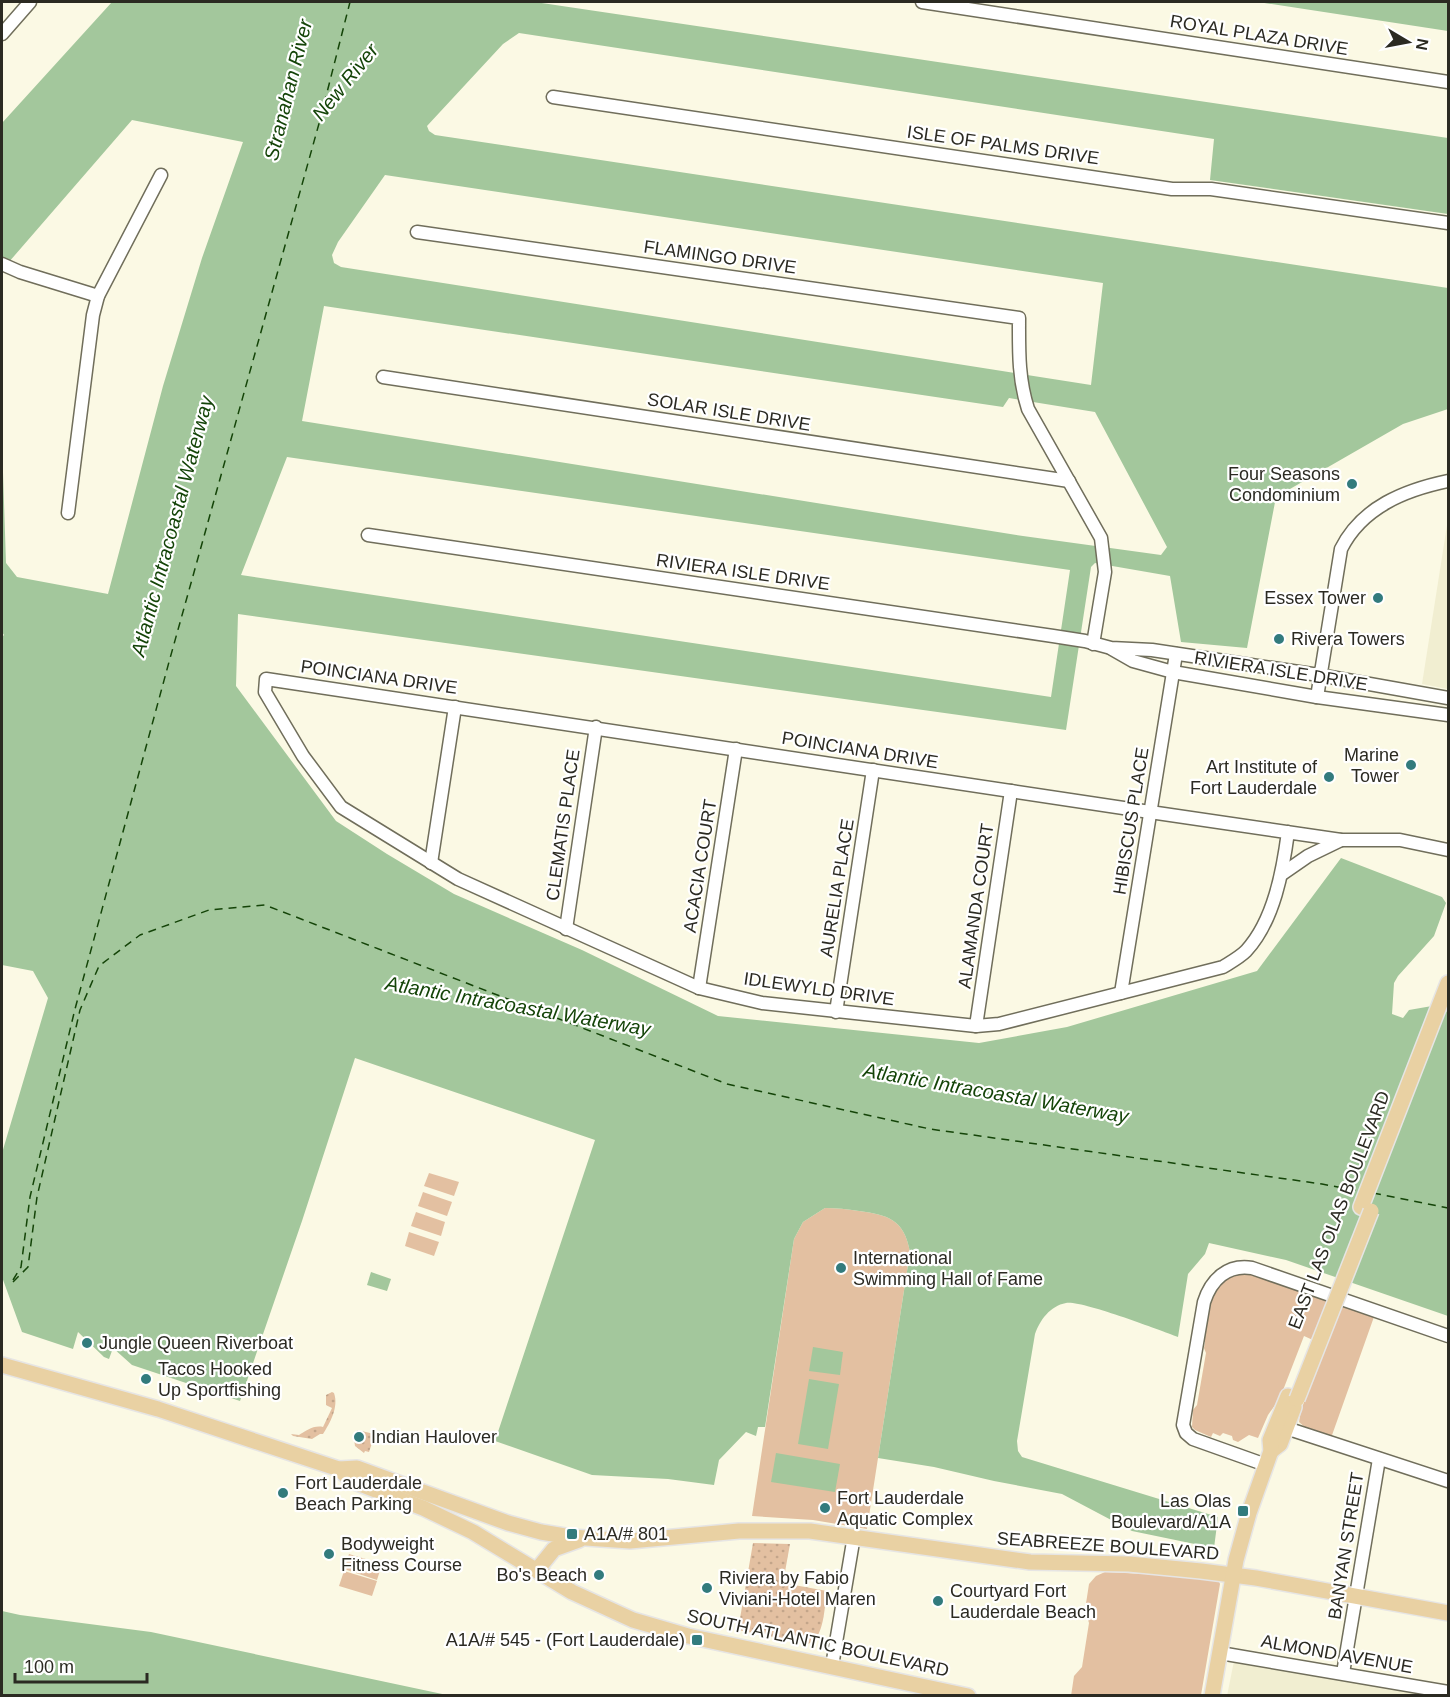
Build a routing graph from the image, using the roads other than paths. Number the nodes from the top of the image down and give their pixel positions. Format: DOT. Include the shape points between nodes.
graph roads {
  1 [pos="30,2"];
  2 [pos="922,2"];
  3 [pos="2,33"];
  4 [pos="1449,82"];
  5 [pos="553,97"];
  6 [pos="161,175"];
  7 [pos="1449,223"];
  8 [pos="417,232"];
  9 [pos="2,264"];
  10 [pos="98,296"];
  11 [pos="383,377"];
  12 [pos="1069,481"];
  13 [pos="1449,481"];
  14 [pos="68,513"];
  15 [pos="368,535"];
  16 [pos="1089,643"];
  17 [pos="1111,648"];
  18 [pos="1176,654"];
  19 [pos="1173,672"];
  20 [pos="1319,675"];
  21 [pos="266,679"];
  22 [pos="1317,697"];
  23 [pos="1449,698"];
  24 [pos="455,707"];
  25 [pos="1449,715"];
  26 [pos="596,727"];
  27 [pos="736,749"];
  28 [pos="873,770"];
  29 [pos="1011,791"];
  30 [pos="1150,812"];
  31 [pos="1288,832"];
  32 [pos="1341,840"];
  33 [pos="1449,850"];
  34 [pos="431,863"];
  35 [pos="1282,874"];
  36 [pos="566,929"];
  37 [pos="1448,985"];
  38 [pos="699,988"];
  39 [pos="1121,993"];
  40 [pos="1449,1010"];
  41 [pos="836,1012"];
  42 [pos="976,1026"];
  43 [pos="1449,1336"];
  44 [pos="2,1365"];
  45 [pos="1292,1398"];
  46 [pos="1287,1428"];
  47 [pos="1269,1458"];
  48 [pos="1379,1459"];
  49 [pos="339,1469"];
  50 [pos="1449,1481"];
  51 [pos="854,1536"];
  52 [pos="576,1541"];
  53 [pos="537,1570"];
  54 [pos="1233,1575"];
  55 [pos="562,1586"];
  56 [pos="1356,1598"];
  57 [pos="1449,1613"];
  58 [pos="1220,1653"];
  59 [pos="832,1666"];
  60 [pos="1343,1674"];
  61 [pos="1449,1692"];
  62 [pos="968,1695"];
  63 [pos="1212,1695"];
  1 -- 3 [label="street"];
  2 -- 4 [label="street, ROYAL PLAZA DRIVE"];
  5 -- 7 [label="street, ISLE OF PALMS DRIVE" via="1172,189 1211,189"];
  6 -- 10 [label="street"];
  8 -- 12 [label="street, FLAMINGO DRIVE" via="1019,318 1021,388 1028,409"];
  9 -- 10 [label="street"];
  10 -- 14 [label="street"];
  11 -- 12 [label="street, SOLAR ISLE DRIVE"];
  12 -- 16 [label="street" via="1101,538 1104,572"];
  13 -- 20 [label="street" via="1396,496 1366,515 1349,532 1341,549"];
  15 -- 16 [label="street, RIVIERA ISLE DRIVE"];
  16 -- 17 [label="street, RIVIERA ISLE DRIVE"];
  17 -- 18 [label="street, RIVIERA ISLE DRIVE"];
  17 -- 19 [label="street, RIVIERA ISLE DRIVE" via="1133,662"];
  18 -- 19 [label="street, HIBISCUS PLACE"];
  18 -- 20 [label="street, RIVIERA ISLE DRIVE"];
  19 -- 22 [label="street, RIVIERA ISLE DRIVE"];
  19 -- 30 [label="street, HIBISCUS PLACE"];
  20 -- 22 [label="street"];
  20 -- 23 [label="street, RIVIERA ISLE DRIVE"];
  21 -- 24 [label="street, POINCIANA DRIVE"];
  21 -- 34 [label="street, IDLEWYLD DRIVE" via="266,692 303,756 341,807"];
  22 -- 25 [label="street, RIVIERA ISLE DRIVE"];
  24 -- 26 [label="street, POINCIANA DRIVE"];
  24 -- 34 [label="street"];
  26 -- 27 [label="street, POINCIANA DRIVE"];
  26 -- 36 [label="street, CLEMATIS PLACE"];
  27 -- 28 [label="street, POINCIANA DRIVE"];
  27 -- 38 [label="street, ACACIA COURT"];
  28 -- 29 [label="street, POINCIANA DRIVE"];
  28 -- 41 [label="street, AURELIA PLACE"];
  29 -- 30 [label="street, POINCIANA DRIVE"];
  29 -- 42 [label="street, ALAMANDA COURT"];
  30 -- 31 [label="street, POINCIANA DRIVE"];
  30 -- 39 [label="street, HIBISCUS PLACE"];
  31 -- 32 [label="street, POINCIANA DRIVE"];
  31 -- 35 [label="street, IDLEWYLD DRIVE"];
  32 -- 33 [label="street, POINCIANA DRIVE" via="1400,840"];
  32 -- 35 [label="street"];
  34 -- 36 [label="street, IDLEWYLD DRIVE"];
  35 -- 39 [label="street, IDLEWYLD DRIVE" via="1270,910 1246,951 1224,967"];
  36 -- 38 [label="street, IDLEWYLD DRIVE"];
  37 -- 45 [label="main road, EAST LAS OLAS BOULEVARD"];
  38 -- 41 [label="street, IDLEWYLD DRIVE" via="762,1003"];
  39 -- 42 [label="street, IDLEWYLD DRIVE" via="999,1024"];
  40 -- 45 [label="main road, EAST LAS OLAS BOULEVARD, bridge"];
  41 -- 42 [label="street, IDLEWYLD DRIVE"];
  43 -- 47 [label="street" via="1252,1268 1240,1267 1221,1275 1208,1290 1204,1302 1183,1425 1193,1439"];
  44 -- 49 [label="main road, SEABREEZE BOULEVARD" via="158,1409"];
  45 -- 46 [label="main road, EAST LAS OLAS BOULEVARD"];
  45 -- 47 [label="main road, EAST LAS OLAS BOULEVARD" via="1270,1440"];
  46 -- 47 [label="main road, EAST LAS OLAS BOULEVARD"];
  46 -- 48 [label="street"];
  47 -- 54 [label="main road, EAST LAS OLAS BOULEVARD"];
  48 -- 50 [label="street"];
  48 -- 56 [label="street, BANYAN STREET"];
  49 -- 52 [label="main road, SEABREEZE BOULEVARD" via="357,1468 508,1523"];
  49 -- 53 [label="main road, SOUTH ATLANTIC BOULEVARD" via="352,1481 473,1532"];
  51 -- 52 [label="main road, SEABREEZE BOULEVARD" via="771,1530 630,1542"];
  51 -- 54 [label="main road, SEABREEZE BOULEVARD" via="1030,1562 1129,1564"];
  51 -- 59 [label="street"];
  52 -- 53 [label="main road" via="550,1552"];
  52 -- 55 [label="main road" via="558,1554 555,1563 555,1574"];
  53 -- 55 [label="main road, SOUTH ATLANTIC BOULEVARD"];
  54 -- 56 [label="main road, SEABREEZE BOULEVARD"];
  54 -- 58 [label="main road, EAST LAS OLAS BOULEVARD"];
  55 -- 59 [label="main road, SOUTH ATLANTIC BOULEVARD" via="612,1612 657,1628"];
  56 -- 57 [label="main road, SEABREEZE BOULEVARD"];
  56 -- 60 [label="street, BANYAN STREET"];
  58 -- 60 [label="street, ALMOND AVENUE"];
  58 -- 63 [label="main road, EAST LAS OLAS BOULEVARD"];
  59 -- 62 [label="main road, SOUTH ATLANTIC BOULEVARD"];
  60 -- 61 [label="street, ALMOND AVENUE"];
}
